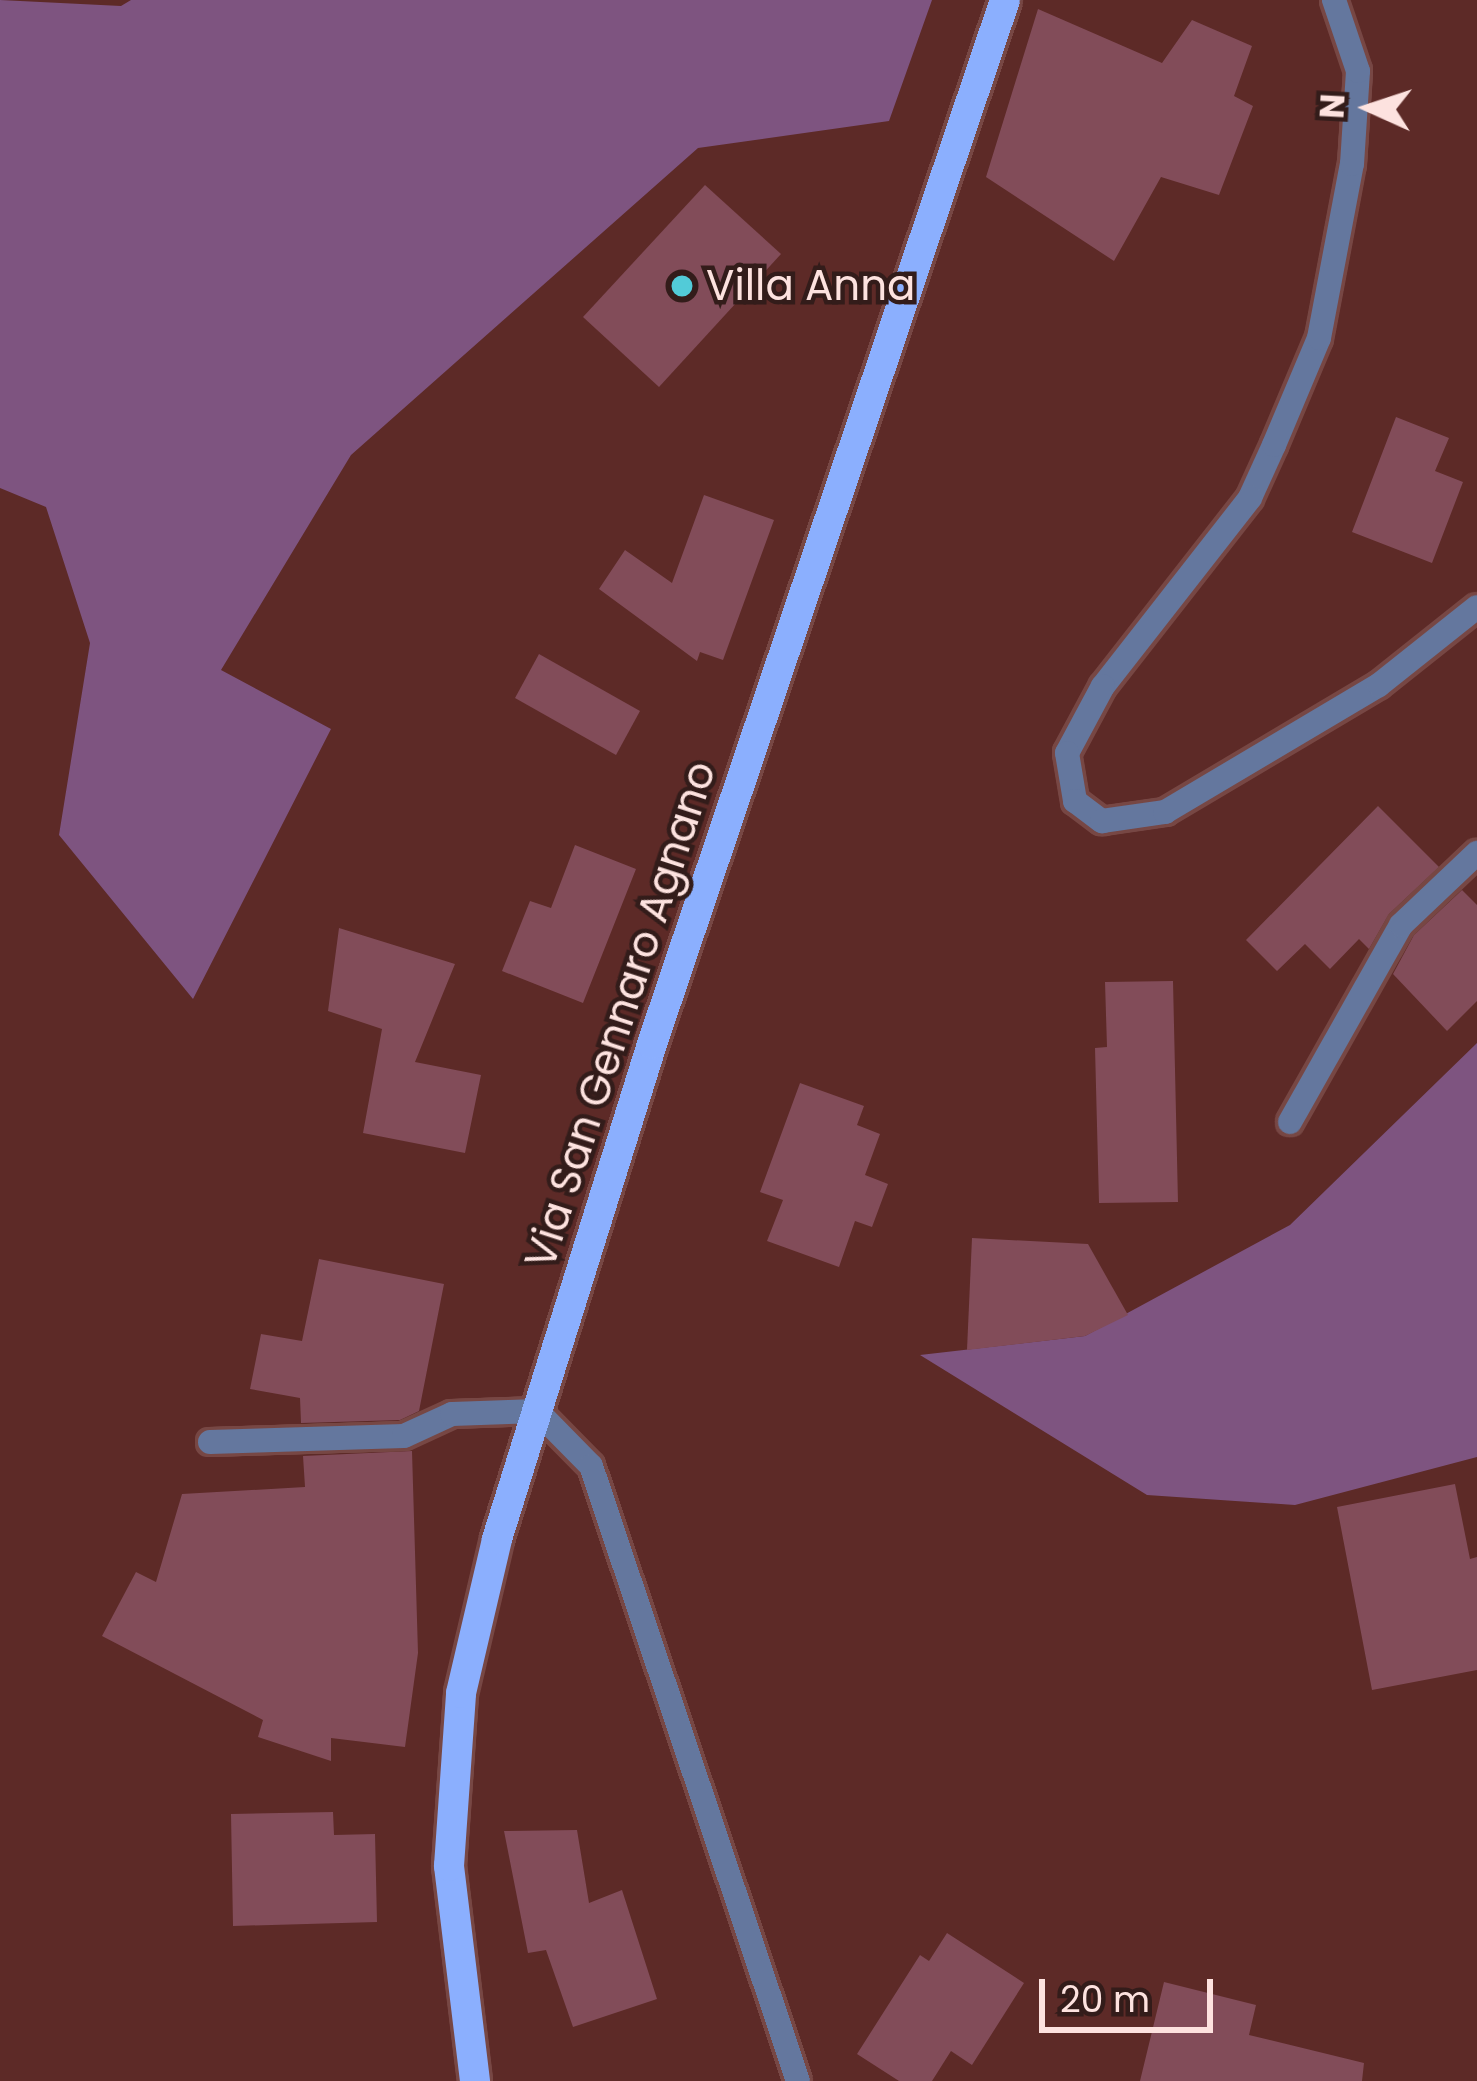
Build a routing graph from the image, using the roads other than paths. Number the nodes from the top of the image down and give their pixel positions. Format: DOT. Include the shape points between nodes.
graph roads {
  1 [pos="1005,0"];
  2 [pos="1334,0"];
  3 [pos="1477,607"];
  4 [pos="1477,853"];
  5 [pos="1290,1122"];
  6 [pos="537,1411"];
  7 [pos="210,1442"];
  8 [pos="475,2081"];
  9 [pos="798,2081"];
  1 -- 6 [label="main road, Via San Gennaro Agnano"];
  2 -- 3 [label="street" via="1358,71 1352,164 1319,338 1250,498 1103,686 1067,753 1075,801 1102,821 1165,812 1378,685"];
  4 -- 5 [label="street" via="1401,925"];
  6 -- 7 [label="street" via="452,1414 404,1436"];
  6 -- 8 [label="main road, Via San Gennaro Agnano" via="461,1693 449,1866"];
  6 -- 9 [label="street" via="591,1466"];
}
